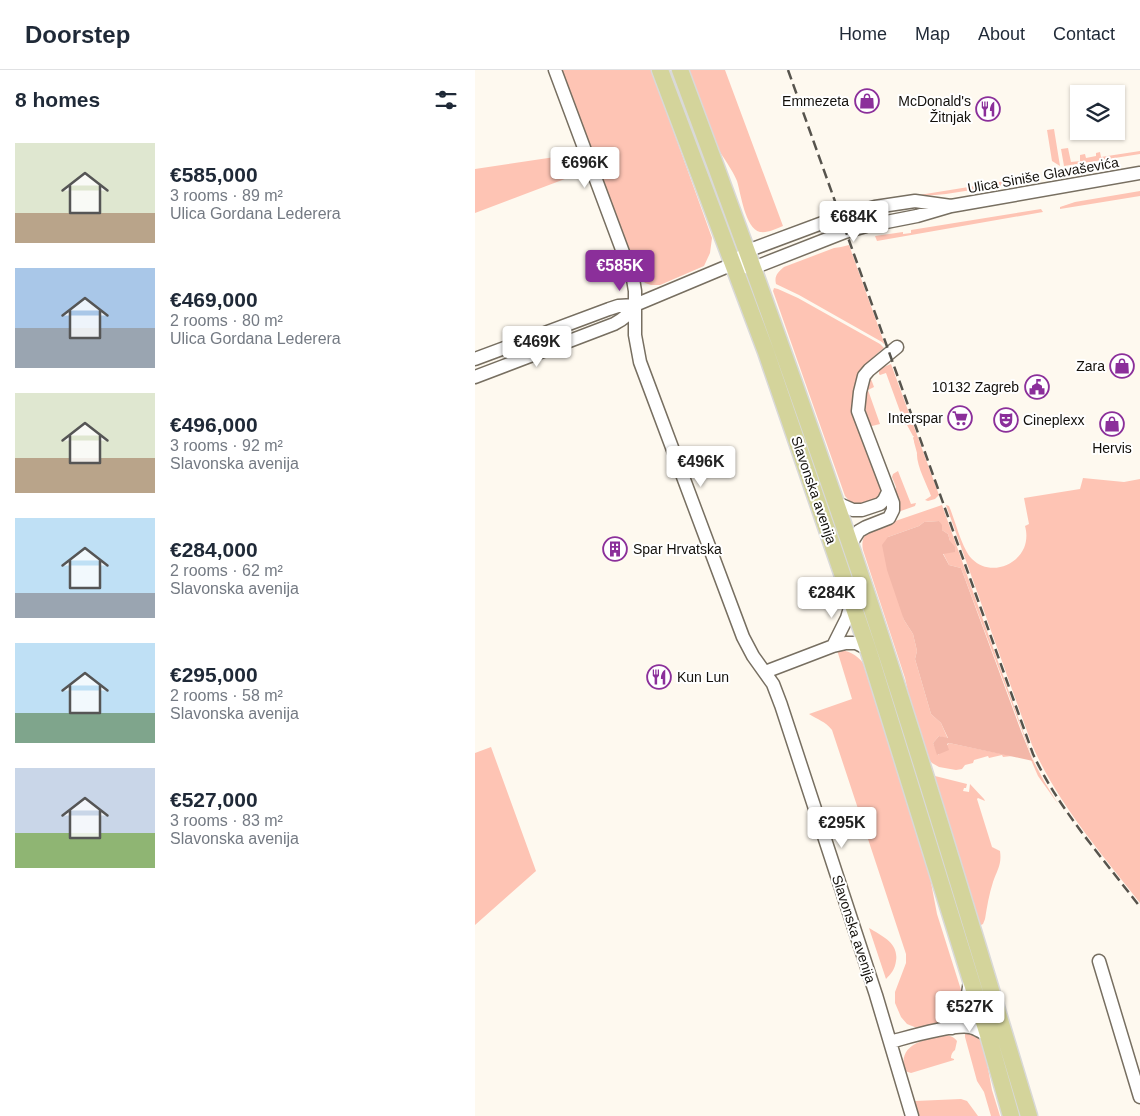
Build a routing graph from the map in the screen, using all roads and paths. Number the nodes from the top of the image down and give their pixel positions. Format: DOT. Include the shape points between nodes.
graph roads {
  1 [pos="555,70"];
  2 [pos="660,70"];
  3 [pos="680,70"];
  4 [pos="1140,173"];
  5 [pos="951,206"];
  6 [pos="747,251"];
  7 [pos="733,264"];
  8 [pos="753,268"];
  9 [pos="635,305"];
  10 [pos="614,324"];
  11 [pos="635,335"];
  12 [pos="897,347"];
  13 [pos="475,359"];
  14 [pos="475,377"];
  15 [pos="888,492"];
  16 [pos="835,502"];
  17 [pos="850,545"];
  18 [pos="852,601"];
  19 [pos="833,646"];
  20 [pos="868,649"];
  21 [pos="765,672"];
  22 [pos="1099,961"];
  23 [pos="970,981"];
  24 [pos="952,1028"];
  25 [pos="988,1035"];
  26 [pos="890,1042"];
  27 [pos="1140,1097"];
  28 [pos="912,1116"];
  29 [pos="1011,1116"];
  30 [pos="1029,1116"];
  1 -- 9 [label="street, Slavonska avenija" via="633,279"];
  2 -- 7 [label="main road, Slavonska avenija"];
  3 -- 6 [label="main road, Slavonska avenija"];
  4 -- 5 [label="street, Ulica Siniše Glavaševića"];
  5 -- 6 [label="street, Ulica Siniše Glavaševića" via="915,201 875,207 841,216"];
  5 -- 8 [label="street, Ulica Siniše Glavaševića" via="846,231"];
  6 -- 7 [label="street"];
  6 -- 8 [label="main road, Slavonska avenija"];
  7 -- 8 [label="street"];
  7 -- 9 [label="street"];
  7 -- 18 [label="main road, Slavonska avenija"];
  8 -- 16 [label="main road, Slavonska avenija"];
  9 -- 10 [label="street" via="623,320"];
  9 -- 11 [label="street, Slavonska avenija"];
  9 -- 13 [label="street" via="609,309"];
  10 -- 11 [label="street" via="628,327"];
  10 -- 14 [label="street"];
  11 -- 21 [label="street, Slavonska avenija" via="637,354 743,637"];
  12 -- 15 [label="street" via="864,376 858,411"];
  15 -- 16 [label="street" via="879,504 863,510 853,510"];
  15 -- 17 [label="street" via="893,503 889,518 866,526"];
  16 -- 17 [label="main road, Slavonska avenija"];
  17 -- 30 [label="main road, Slavonska avenija"];
  18 -- 19 [label="street"];
  18 -- 20 [label="main road, Slavonska avenija"];
  19 -- 20 [label="street" via="856,643"];
  19 -- 21 [label="street"];
  20 -- 23 [label="main road, Slavonska avenija"];
  21 -- 26 [label="street, Slavonska avenija" via="781,705"];
  22 -- 27 [label="street"];
  23 -- 24 [label="street" via="965,1012"];
  23 -- 25 [label="main road, Slavonska avenija"];
  24 -- 25 [label="street" via="971,1027"];
  24 -- 26 [label="street"];
  25 -- 29 [label="main road, Slavonska avenija"];
  26 -- 28 [label="street, Slavonska avenija"];
}
